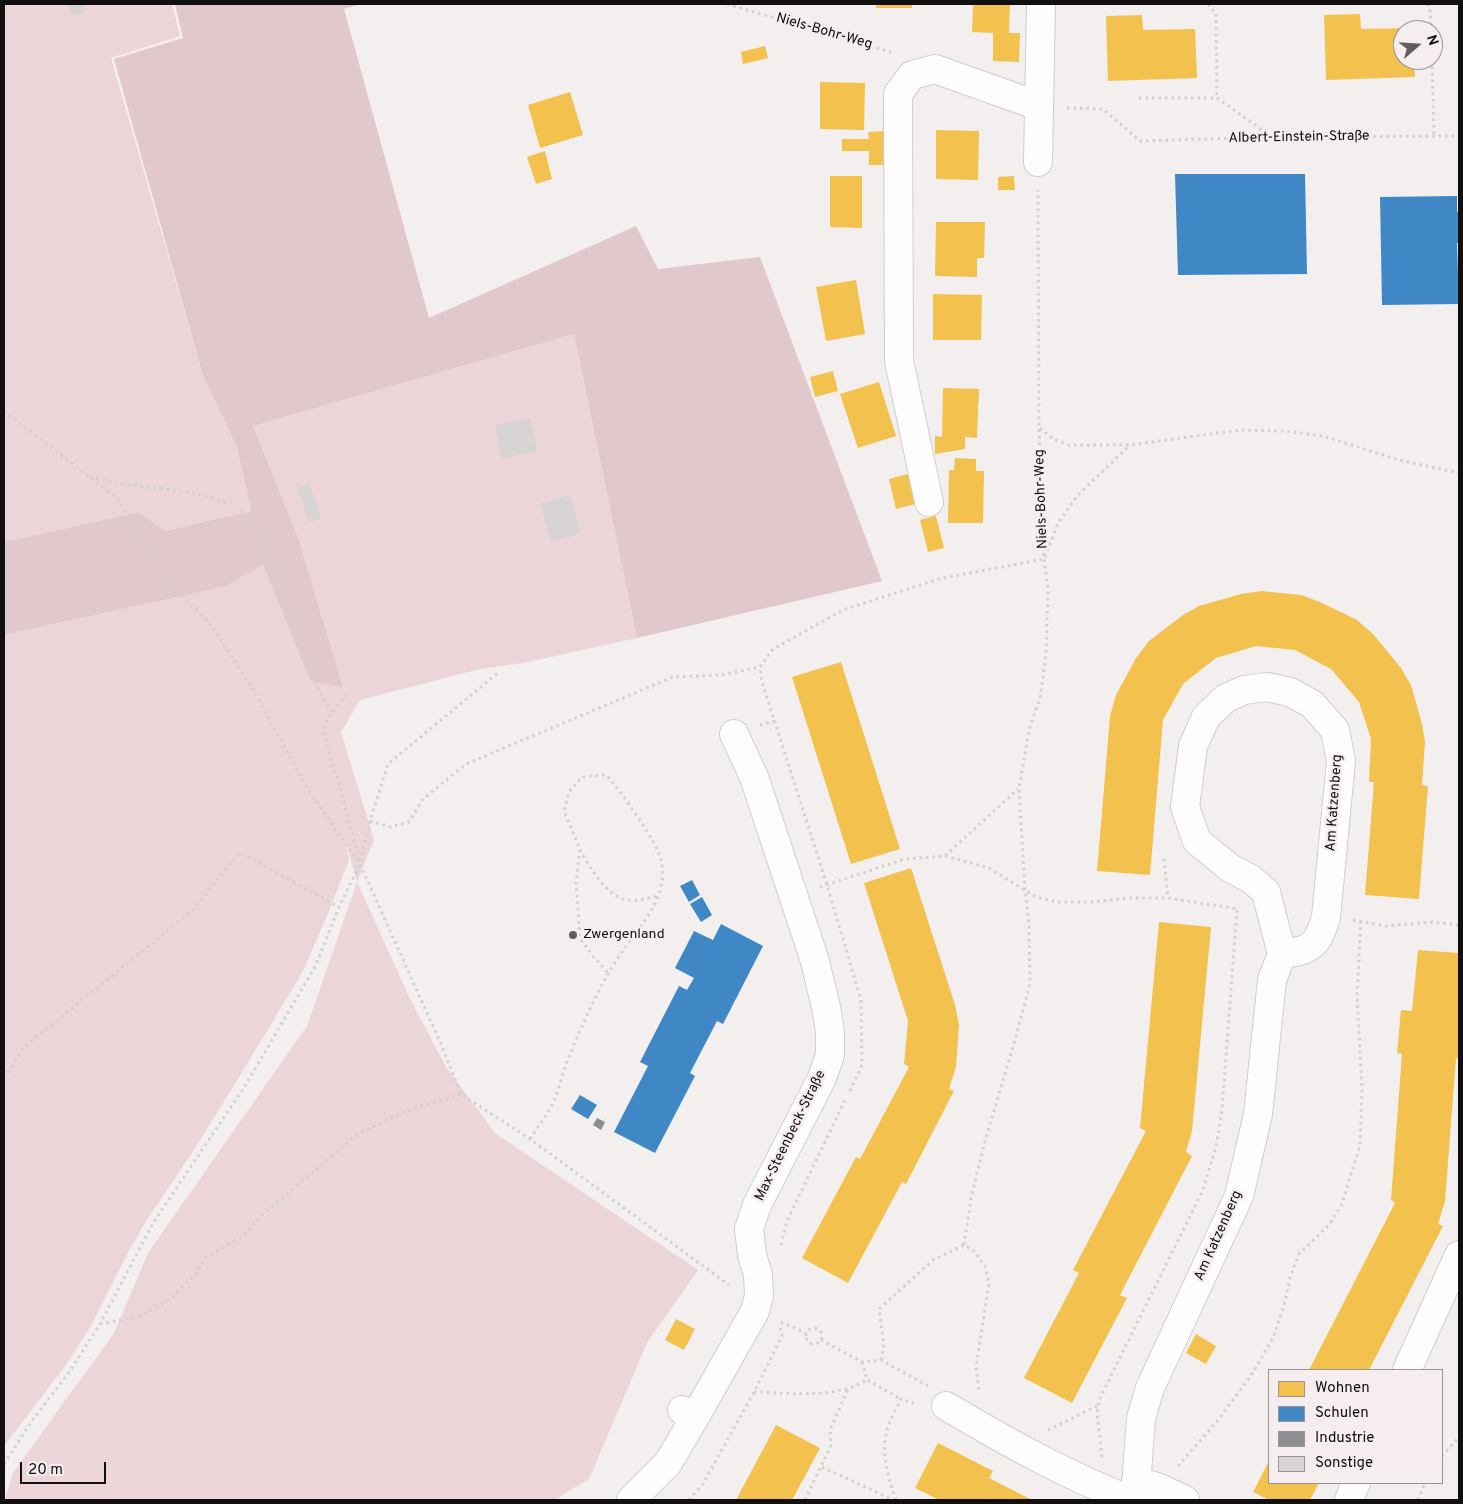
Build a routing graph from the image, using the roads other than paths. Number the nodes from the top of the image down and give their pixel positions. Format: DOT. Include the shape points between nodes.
graph roads {
  1 [pos="1042,4"];
  2 [pos="1039,106"];
  3 [pos="1038,162"];
  4 [pos="930,502"];
  5 [pos="734,734"];
  6 [pos="1282,954"];
  7 [pos="1459,1255"];
  8 [pos="1407,1369"];
  9 [pos="933,1400"];
  10 [pos="1356,1484"];
  11 [pos="1133,1492"];
  12 [pos="631,1500"];
  13 [pos="1185,1500"];
  14 [pos="1349,1500"];
  1 -- 2 [label="street"];
  2 -- 3 [label="street"];
  2 -- 4 [label="street" via="935,69 912,75 898,94 899,361"];
  5 -- 12 [label="street, Max-Steenbeck-Straße" via="754,777 814,958 826,1007 830,1055 822,1078 757,1205 749,1229 758,1275 759,1296 755,1310 688,1413 668,1463"];
  6 -- 6 [label="street, Am Katzenberg" via="1301,952 1313,944 1322,931 1326,917 1340,761 1335,730 1312,704 1290,692 1267,687 1244,690 1226,698 1206,717 1193,746 1185,807 1197,841 1266,892"];
  6 -- 11 [label="street, Am Katzenberg" via="1272,980 1258,1114 1240,1196 1150,1388 1141,1418"];
  7 -- 8 [label="street"];
  9 -- 11 [label="street" via="1012,1443"];
  10 -- 14 [label="street"];
  11 -- 13 [label="street"];
}
